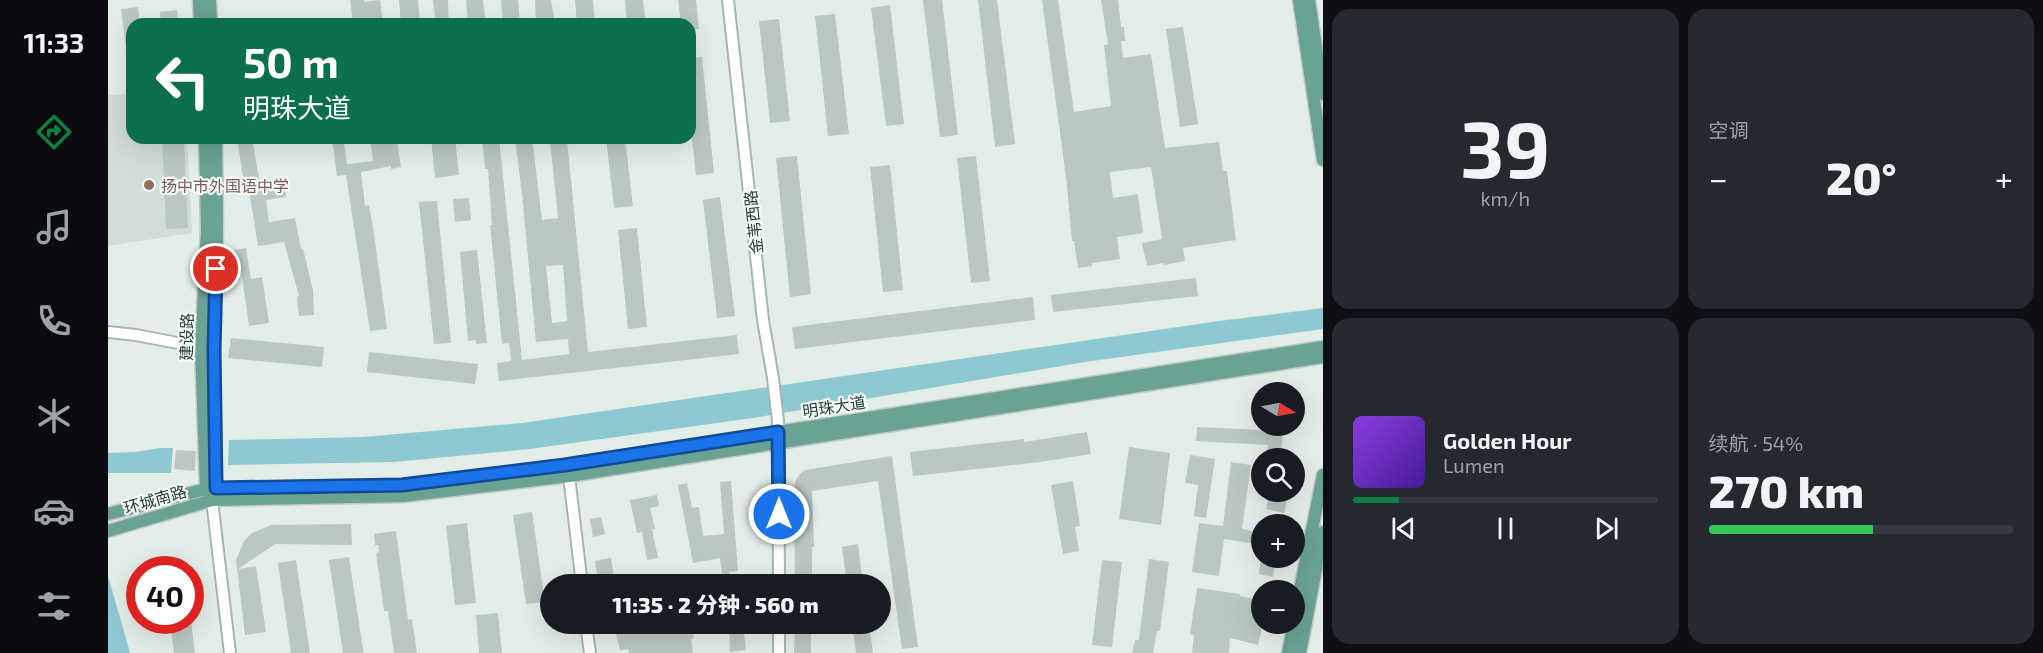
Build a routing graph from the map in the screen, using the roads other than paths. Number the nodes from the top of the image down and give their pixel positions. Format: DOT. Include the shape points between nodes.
graph roads {
  1 [pos="199,0"];
  2 [pos="209,0"];
  3 [pos="728,0"];
  4 [pos="1299,0"];
  5 [pos="1309,0"];
  6 [pos="200,18"];
  7 [pos="210,18"];
  8 [pos="1323,94"];
  9 [pos="205,144"];
  10 [pos="216,144"];
  11 [pos="1323,160"];
  12 [pos="108,332"];
  13 [pos="1323,347"];
  14 [pos="208,349"];
  15 [pos="1323,357"];
  16 [pos="778,432"];
  17 [pos="1323,475"];
  18 [pos="569,476"];
  19 [pos="211,492"];
  20 [pos="108,513"];
  21 [pos="108,531"];
  22 [pos="1323,532"];
  23 [pos="581,574"];
  24 [pos="779,574"];
  25 [pos="1302,580"];
  26 [pos="587,634"];
  27 [pos="779,634"];
  28 [pos="1292,634"];
  29 [pos="230,653"];
  30 [pos="590,653"];
  31 [pos="779,653"];
  32 [pos="1288,653"];
  33 [pos="1300,653"];
  1 -- 6 [label="main road"];
  2 -- 7 [label="main road"];
  3 -- 16 [label="street, 金苇西路"];
  4 -- 11 [label="main road"];
  5 -- 8 [label="main road"];
  9 -- 14 [label="main road, 建设路"];
  10 -- 14 [label="main road, 建设路" via="217,228"];
  12 -- 14 [label="street"];
  13 -- 16 [label="main road, 明珠大道"];
  14 -- 19 [label="main road, 建设路"];
  15 -- 16 [label="main road, 明珠大道"];
  16 -- 18 [label="main road, 明珠大道"];
  16 -- 19 [label="main road, 明珠大道" via="402,485"];
  16 -- 24 [label="street, 金苇西路"];
  17 -- 25 [label="main road"];
  18 -- 19 [label="main road, 明珠大道" via="403,496"];
  18 -- 23 [label="street"];
  19 -- 20 [label="main road, 环城南路"];
  19 -- 21 [label="main road, 环城南路"];
  19 -- 29 [label="street, 建设路"];
  22 -- 33 [label="main road"];
  26 -- 30 [label="street"];
  27 -- 31 [label="street"];
  28 -- 32 [label="main road"];
}
